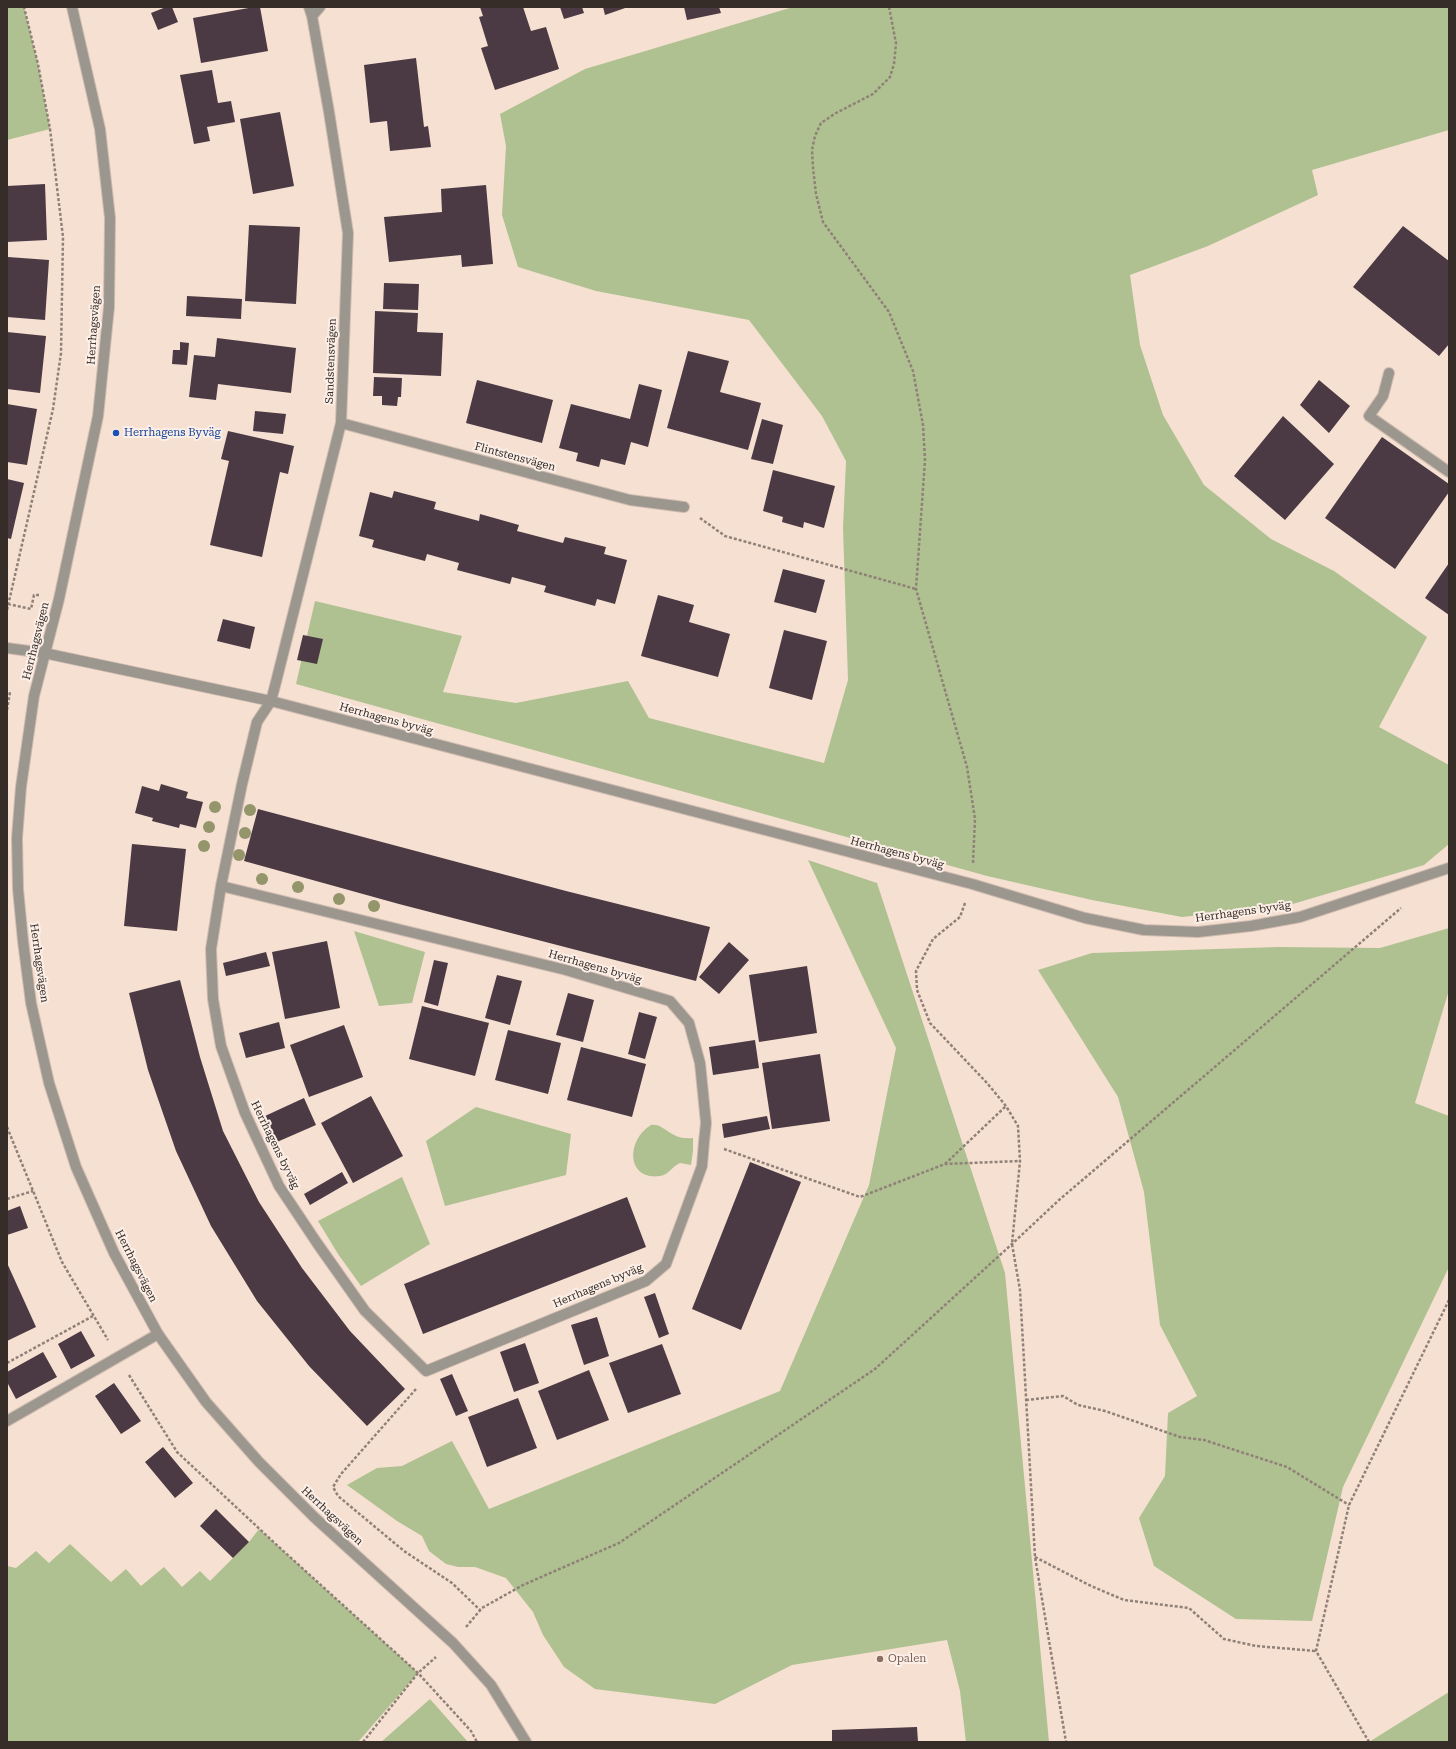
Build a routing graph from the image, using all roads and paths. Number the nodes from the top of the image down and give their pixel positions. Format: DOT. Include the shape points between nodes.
graph roads {
  1 [pos="24,7"];
  2 [pos="72,7"];
  3 [pos="320,7"];
  4 [pos="889,7"];
  5 [pos="310,12"];
  6 [pos="1389,373"];
  7 [pos="341,423"];
  8 [pos="1449,472"];
  9 [pos="684,507"];
  10 [pos="916,589"];
  11 [pos="7,610"];
  12 [pos="7,648"];
  13 [pos="44,653"];
  14 [pos="10,692"];
  15 [pos="270,701"];
  16 [pos="7,710"];
  17 [pos="1449,868"];
  18 [pos="972,884"];
  19 [pos="221,886"];
  20 [pos="1403,906"];
  21 [pos="1006,1106"];
  22 [pos="7,1127"];
  23 [pos="704,1142"];
  24 [pos="1020,1161"];
  25 [pos="945,1164"];
  26 [pos="33,1191"];
  27 [pos="7,1200"];
  28 [pos="1012,1244"];
  29 [pos="1449,1300"];
  30 [pos="94,1316"];
  31 [pos="158,1334"];
  32 [pos="119,1358"];
  33 [pos="7,1363"];
  34 [pos="426,1371"];
  35 [pos="1026,1400"];
  36 [pos="7,1421"];
  37 [pos="1349,1505"];
  38 [pos="1035,1557"];
  39 [pos="480,1610"];
  40 [pos="453,1643"];
  41 [pos="1316,1651"];
  42 [pos="418,1673"];
  43 [pos="363,1742"];
  44 [pos="477,1742"];
  45 [pos="526,1742"];
  46 [pos="1066,1742"];
  47 [pos="1369,1742"];
  1 -- 11 [label="path" via="50,129 63,237 61,353 53,408"];
  2 -- 13 [label="street, Herrhagsvägen" via="100,129 110,218 109,307 98,416 59,599"];
  3 -- 5 [label="street, Sandstensvägen"];
  4 -- 10 [label="path" via="896,43 890,76 873,94 821,123 812,150 816,194 822,222 889,312 913,371 923,425 925,460"];
  5 -- 7 [label="street, Sandstensvägen" via="330,112 348,233"];
  6 -- 8 [label="street" via="1383,396 1369,416"];
  7 -- 9 [label="street, Flintstensvägen" via="630,500"];
  7 -- 15 [label="street, Sandstensvägen"];
  9 -- 10 [label="path" via="725,536"];
  10 -- 18 [label="path" via="967,767 975,819"];
  12 -- 13 [label="street, Herrhagens byväg"];
  13 -- 15 [label="street, Herrhagens byväg"];
  13 -- 31 [label="street, Herrhagsvägen" via="30,719 17,838 22,941 31,1003 49,1083 76,1167 114,1253"];
  14 -- 16 [label="path"];
  15 -- 18 [label="street, Herrhagens byväg"];
  15 -- 19 [label="street, Herrhagens byväg" via="257,722"];
  17 -- 18 [label="street, Herrhagens byväg" via="1300,917 1198,932 1144,930 1085,918"];
  18 -- 21 [label="path" via="960,917 933,939 916,971 917,990 930,1023"];
  19 -- 23 [label="street, Herrhagens byväg" via="566,970 670,1001 689,1022 700,1063 706,1123"];
  19 -- 34 [label="street, Herrhagens byväg" via="210,949 213,999 221,1046 245,1113 279,1186 317,1243 365,1311"];
  20 -- 28 [label="path" via="1059,1200"];
  21 -- 24 [label="path" via="1018,1126"];
  21 -- 25 [label="path"];
  22 -- 26 [label="path"];
  23 -- 25 [label="path" via="860,1197"];
  23 -- 34 [label="street, Herrhagens byväg" via="702,1166 666,1264 646,1281"];
  24 -- 25 [label="path"];
  24 -- 28 [label="path"];
  26 -- 27 [label="path"];
  26 -- 30 [label="path" via="62,1262"];
  28 -- 35 [label="path" via="1020,1290"];
  28 -- 39 [label="path" via="875,1369 619,1543 523,1585"];
  29 -- 37 [label="path"];
  30 -- 32 [label="path"];
  30 -- 33 [label="path"];
  31 -- 32 [label="street"];
  31 -- 40 [label="street, Herrhagsvägen" via="206,1402 259,1462 314,1517"];
  32 -- 36 [label="street"];
  32 -- 42 [label="path" via="177,1452"];
  34 -- 39 [label="path" via="422,1381 341,1474 333,1487 338,1496 404,1551 452,1583"];
  35 -- 37 [label="path" via="1063,1396 1078,1405 1105,1411 1180,1437 1204,1440 1287,1466"];
  35 -- 38 [label="path"];
  37 -- 41 [label="path"];
  38 -- 41 [label="path" via="1124,1600 1190,1608 1224,1639 1256,1646"];
  38 -- 46 [label="path"];
  39 -- 40 [label="path"];
  40 -- 42 [label="path"];
  40 -- 45 [label="street, Herrhagsvägen" via="490,1686"];
  41 -- 47 [label="path"];
  42 -- 43 [label="path"];
  42 -- 44 [label="path" via="471,1731"];
}
